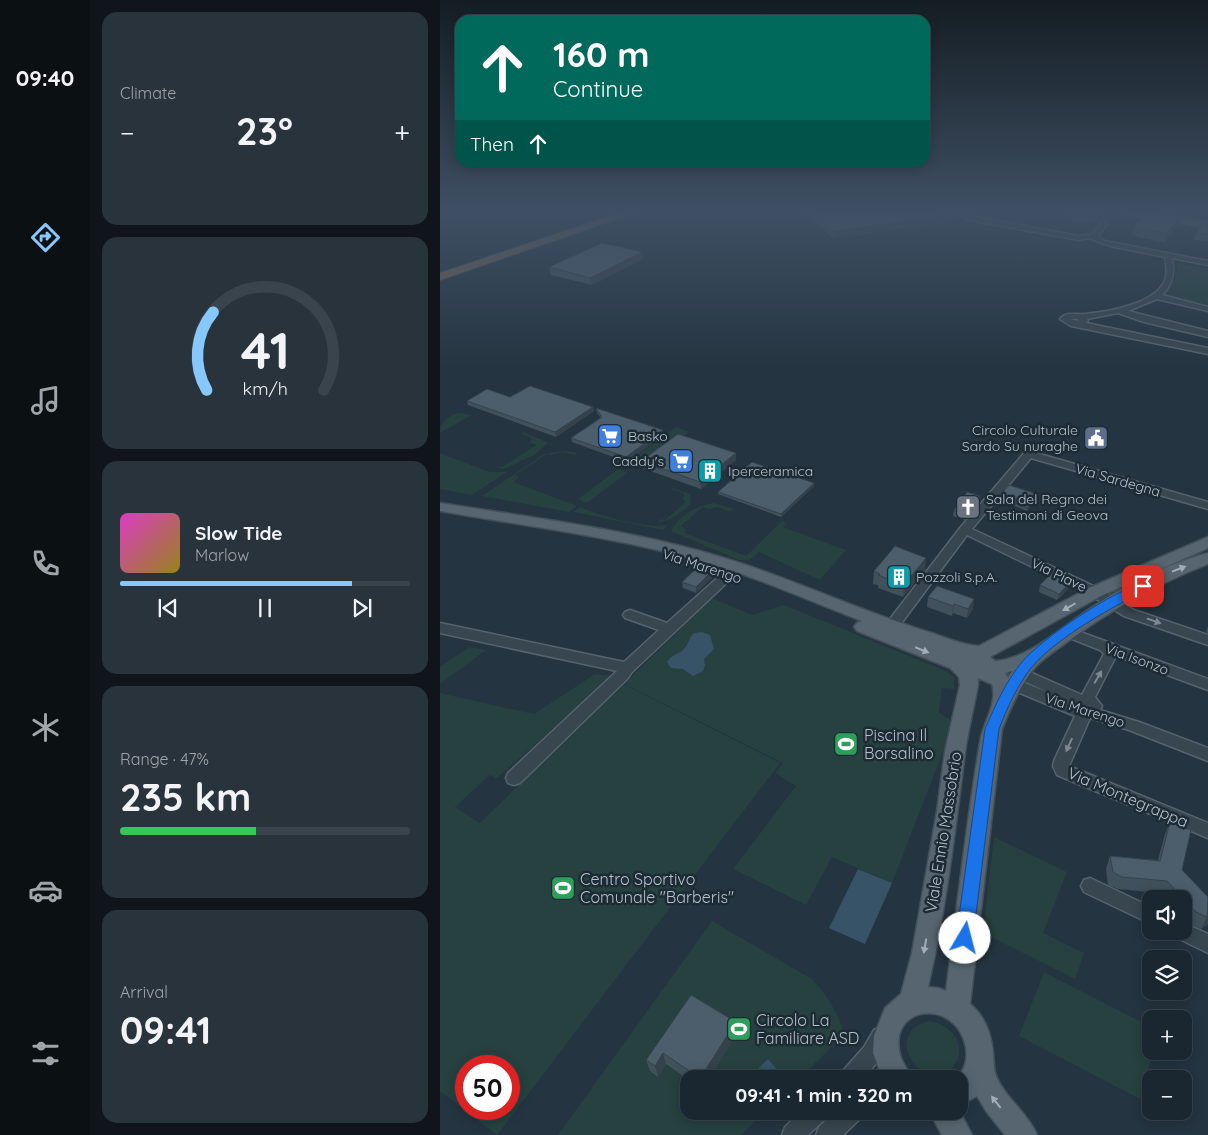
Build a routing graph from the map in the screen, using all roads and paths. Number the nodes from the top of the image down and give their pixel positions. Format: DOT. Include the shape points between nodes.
graph roads {
  1 [pos="478,264"];
  2 [pos="478,264"];
  3 [pos="1171,264"];
  4 [pos="457,271"];
  5 [pos="440,277"];
  6 [pos="1156,296"];
  7 [pos="1208,309"];
  8 [pos="1119,311"];
  9 [pos="1175,327"];
  10 [pos="1193,331"];
  11 [pos="1208,334"];
  12 [pos="1167,342"];
  13 [pos="1185,346"];
  14 [pos="1208,351"];
  15 [pos="1208,506"];
  16 [pos="440,507"];
  17 [pos="440,512"];
  18 [pos="965,530"];
  19 [pos="1208,542"];
  20 [pos="1208,558"];
  21 [pos="730,574"];
  22 [pos="1095,592"];
  23 [pos="1113,602"];
  24 [pos="630,614"];
  25 [pos="892,626"];
  26 [pos="440,628"];
  27 [pos="670,629"];
  28 [pos="1066,632"];
  29 [pos="1208,640"];
  30 [pos="1047,646"];
  31 [pos="1106,648"];
  32 [pos="627,668"];
  33 [pos="995,671"];
  34 [pos="1208,686"];
  35 [pos="1042,687"];
  36 [pos="1070,706"];
  37 [pos="1095,706"];
  38 [pos="1134,726"];
  39 [pos="1208,755"];
  40 [pos="514,778"];
  41 [pos="1208,831"];
  42 [pos="1090,886"];
  43 [pos="1142,912"];
  44 [pos="1192,936"];
  45 [pos="1208,944"];
  46 [pos="958,1009"];
  47 [pos="902,1010"];
  48 [pos="980,1062"];
  49 [pos="857,1070"];
  50 [pos="892,1070"];
  51 [pos="968,1084"];
  52 [pos="808,1120"];
  53 [pos="843,1120"];
  54 [pos="949,1120"];
  55 [pos="793,1135"];
  56 [pos="827,1135"];
  57 [pos="958,1135"];
  58 [pos="1023,1135"];
  1 -- 4 [label="highway"];
  2 -- 5 [label="highway"];
  3 -- 6 [label="street" via="1171,277"];
  4 -- 5 [label="highway"];
  6 -- 7 [label="street"];
  6 -- 8 [label="street" via="1143,304"];
  8 -- 9 [label="street"];
  8 -- 12 [label="street" via="1079,321 1095,328"];
  9 -- 10 [label="street"];
  9 -- 12 [label="street"];
  10 -- 11 [label="street"];
  10 -- 13 [label="street"];
  12 -- 13 [label="street"];
  13 -- 14 [label="street"];
  15 -- 18 [label="street, Via Sardegna" via="1029,454"];
  16 -- 25 [label="main road" via="688,552 735,566"];
  17 -- 21 [label="main road, Via Marengo" via="644,549"];
  18 -- 22 [label="street, Via Piave"];
  18 -- 25 [label="street"];
  19 -- 22 [label="main road"];
  23 -- 20 [label="main road, one-way" via="1173,571"];
  21 -- 27 [label="street"];
  21 -- 33 [label="main road, Via Marengo, one-way" via="952,662 968,674"];
  22 -- 23 [label="street, Via Piave"];
  22 -- 33 [label="main road, one-way"];
  23 -- 28 [label="main road"];
  23 -- 29 [label="street, Via Piave, one-way" via="1129,613"];
  24 -- 27 [label="street"];
  25 -- 33 [label="main road"];
  26 -- 32 [label="street"];
  27 -- 32 [label="street"];
  28 -- 30 [label="main road"];
  28 -- 31 [label="street, Via Isonzo"];
  30 -- 33 [label="main road"];
  30 -- 33 [label="main road" via="1024,662"];
  30 -- 35 [label="street" via="1033,661 1030,670"];
  31 -- 34 [label="street, Via Isonzo"];
  37 -- 31 [label="street, one-way" via="1087,698 1112,653"];
  32 -- 40 [label="street"];
  33 -- 35 [label="street"];
  33 -- 35 [label="street" via="1008,695"];
  33 -- 46 [label="main road" via="992,729"];
  33 -- 47 [label="main road, Viale Ennio Massobrio, one-way" via="955,751 924,953"];
  35 -- 36 [label="street, Via Marengo"];
  35 -- 37 [label="street, Via Marengo"];
  36 -- 38 [label="street, Via Marengo"];
  36 -- 41 [label="street, Via Montegrappa, one-way" via="1083,716 1061,764 1063,770"];
  37 -- 38 [label="street, Via Marengo"];
  38 -- 39 [label="street, Via Marengo"];
  42 -- 43 [label="street"];
  44 -- 45 [label="street"];
  46 -- 47 [label="main road" via="943,1001 927,999"];
  46 -- 48 [label="main road" via="976,1032"];
  47 -- 49 [label="street"];
  47 -- 50 [label="main road, Viale Ennio Massobrio" via="888,1029 886,1042"];
  48 -- 51 [label="main road"];
  58 -- 48 [label="main road, one-way" via="991,1096 982,1077"];
  52 -- 55 [label="street"];
  53 -- 56 [label="street"];
  54 -- 57 [label="main road"];
}
